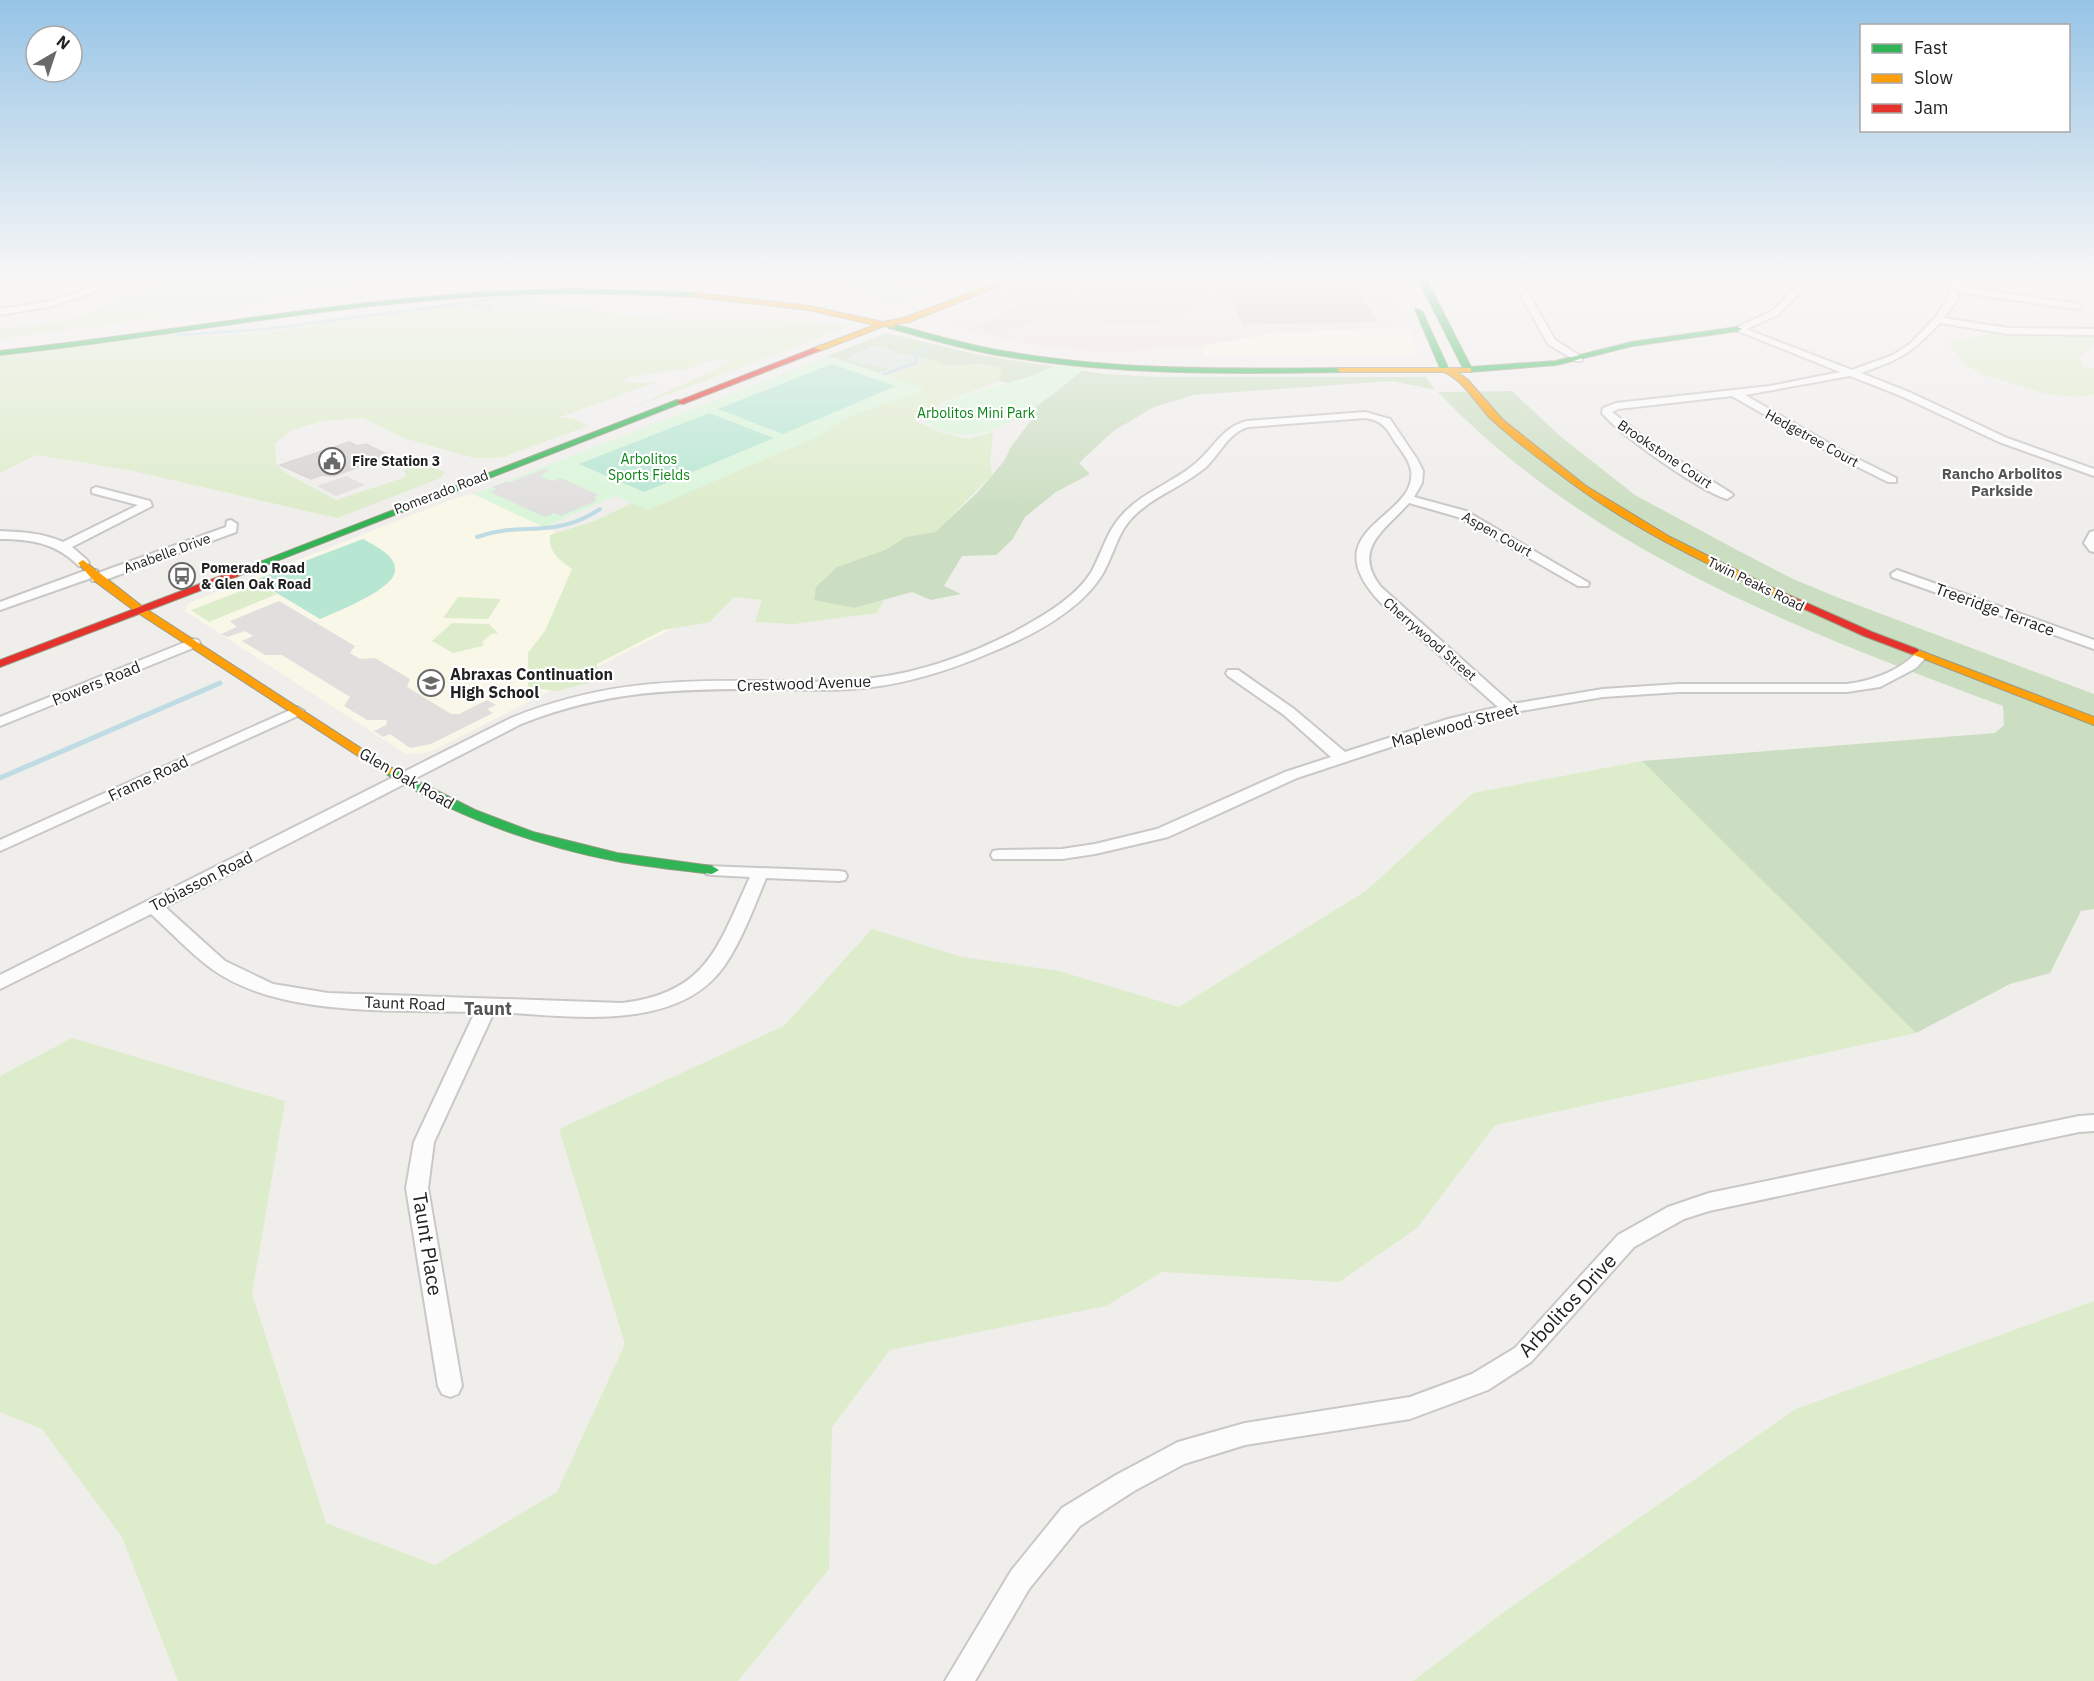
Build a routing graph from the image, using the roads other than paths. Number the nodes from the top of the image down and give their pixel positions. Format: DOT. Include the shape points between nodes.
graph roads {
  1 [pos="789,357"];
  2 [pos="1033,357"];
  3 [pos="1097,357"];
  4 [pos="1439,357"];
  5 [pos="1462,357"];
  6 [pos="1584,357"];
  7 [pos="1812,357"];
  8 [pos="1895,357"];
  9 [pos="1579,359"];
  10 [pos="1443,367"];
  11 [pos="1468,369"];
  12 [pos="1852,373"];
  13 [pos="1734,393"];
  14 [pos="1377,416"];
  15 [pos="2094,473"];
  16 [pos="1892,480"];
  17 [pos="96,491"];
  18 [pos="1727,495"];
  19 [pos="1406,498"];
  20 [pos="231,524"];
  21 [pos="0,535"];
  22 [pos="2094,536"];
  23 [pos="65,546"];
  24 [pos="2094,548"];
  25 [pos="90,572"];
  26 [pos="1897,574"];
  27 [pos="1583,584"];
  28 [pos="0,606"];
  29 [pos="139,609"];
  30 [pos="193,643"];
  31 [pos="2094,645"];
  32 [pos="1921,655"];
  33 [pos="0,664"];
  34 [pos="1233,673"];
  35 [pos="1509,709"];
  36 [pos="297,711"];
  37 [pos="2094,721"];
  38 [pos="0,722"];
  39 [pos="1341,757"];
  40 [pos="403,779"];
  41 [pos="0,846"];
  42 [pos="999,855"];
  43 [pos="712,870"];
  44 [pos="760,873"];
  45 [pos="839,876"];
  46 [pos="152,905"];
  47 [pos="0,983"];
  48 [pos="487,1006"];
  49 [pos="2094,1123"];
  50 [pos="450,1386"];
  51 [pos="958,1681"];
  1 -- 29 [label="main road, Pomerado Road"];
  2 -- 10 [label="main road" via="1179,371"];
  3 -- 10 [label="main road"];
  4 -- 10 [label="main road"];
  5 -- 11 [label="main road, Twin Peaks Road"];
  6 -- 9 [label="main road"];
  7 -- 12 [label="street"];
  8 -- 12 [label="street"];
  9 -- 11 [label="main road"];
  10 -- 11 [label="main road"];
  11 -- 32 [label="main road, Twin Peaks Road" via="1485,406 1512,432 1559,471 1635,521 1797,604"];
  12 -- 13 [label="street"];
  12 -- 15 [label="street" via="2003,440"];
  13 -- 16 [label="street, Hedgetree Court"];
  13 -- 18 [label="street, Brookstone Court" via="1607,410 1628,432"];
  14 -- 19 [label="street, Cherrywood Street" via="1390,424 1415,466 1414,487"];
  14 -- 40 [label="street, Crestwood Avenue" via="1235,426 1196,470 1130,514 1114,532 1095,576 1069,603 1010,639 954,663 906,677 852,685 664,685 585,696 524,717"];
  17 -- 23 [label="street" via="146,506"];
  19 -- 27 [label="street, Aspen Court" via="1462,513"];
  19 -- 35 [label="street, Cherrywood Street" via="1368,539 1364,571 1380,595"];
  20 -- 25 [label="street, Anabelle Drive" via="232,529"];
  21 -- 23 [label="street" via="43,538"];
  22 -- 24 [label="street" via="2090,543"];
  23 -- 25 [label="street, Glen Oak Road"];
  25 -- 28 [label="street"];
  25 -- 29 [label="main road, Glen Oak Road"];
  26 -- 31 [label="street, Treeridge Terrace"];
  29 -- 30 [label="main road, Glen Oak Road"];
  29 -- 33 [label="main road, Pomerado Road"];
  30 -- 36 [label="main road, Glen Oak Road"];
  30 -- 38 [label="street, Powers Road"];
  32 -- 35 [label="street, Maplewood Street" via="1875,684 1603,693"];
  32 -- 37 [label="main road, Twin Peaks Road"];
  34 -- 39 [label="street" via="1289,712"];
  35 -- 39 [label="street, Maplewood Street"];
  36 -- 40 [label="main road, Glen Oak Road"];
  36 -- 41 [label="street, Frame Road"];
  39 -- 42 [label="street, Maplewood Street" via="1291,774 1162,833 1062,854"];
  40 -- 43 [label="main road, Glen Oak Road" via="438,799 517,831 605,854"];
  40 -- 46 [label="street, Tobiasson Road"];
  43 -- 44 [label="street, Glen Oak Road"];
  44 -- 45 [label="street, Glen Oak Road"];
  44 -- 48 [label="street, Taunt Road" via="720,960 706,976 673,998 645,1008 622,1010"];
  46 -- 47 [label="street, Tobiasson Road"];
  46 -- 48 [label="street, Taunt Road" via="219,965 269,990 328,1000"];
  48 -- 50 [label="street, Taunt Place" via="424,1142 417,1188"];
  49 -- 51 [label="street, Arbolitos Drive" via="1720,1200 1676,1213 1626,1241 1523,1355 1480,1382 1410,1408 1245,1434 1178,1454 1071,1517 1020,1580"];
}
